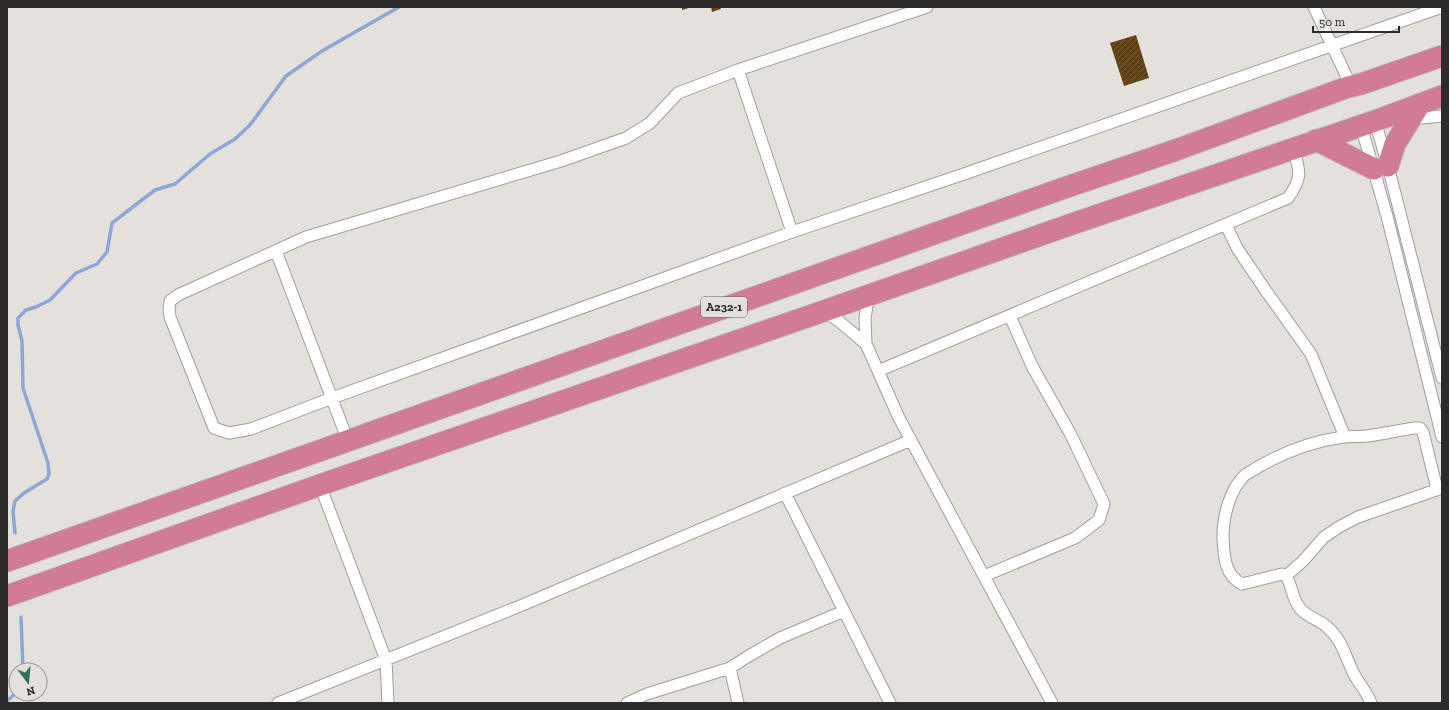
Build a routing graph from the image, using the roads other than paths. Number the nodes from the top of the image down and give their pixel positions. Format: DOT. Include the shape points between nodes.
graph roads {
  1 [pos="927,7"];
  2 [pos="1314,7"];
  3 [pos="1442,7"];
  4 [pos="1332,45"];
  5 [pos="1442,56"];
  6 [pos="738,70"];
  7 [pos="1351,86"];
  8 [pos="1442,96"];
  9 [pos="1415,111"];
  10 [pos="1442,116"];
  11 [pos="1368,123"];
  12 [pos="1316,140"];
  13 [pos="1293,148"];
  14 [pos="1381,168"];
  15 [pos="1226,225"];
  16 [pos="792,232"];
  17 [pos="276,251"];
  18 [pos="872,295"];
  19 [pos="824,312"];
  20 [pos="1010,316"];
  21 [pos="866,344"];
  22 [pos="878,371"];
  23 [pos="1442,378"];
  24 [pos="332,398"];
  25 [pos="1345,437"];
  26 [pos="1442,437"];
  27 [pos="911,440"];
  28 [pos="348,441"];
  29 [pos="320,485"];
  30 [pos="1439,489"];
  31 [pos="785,493"];
  32 [pos="7,561"];
  33 [pos="984,576"];
  34 [pos="1286,576"];
  35 [pos="7,596"];
  36 [pos="844,611"];
  37 [pos="386,660"];
  38 [pos="730,668"];
  39 [pos="278,703"];
  40 [pos="388,703"];
  41 [pos="627,703"];
  42 [pos="738,703"];
  43 [pos="890,703"];
  44 [pos="1052,703"];
  45 [pos="1370,703"];
  1 -- 6 [label="street"];
  2 -- 4 [label="street"];
  3 -- 4 [label="street"];
  4 -- 7 [label="street"];
  4 -- 16 [label="street"];
  5 -- 7 [label="highway, A232-1"];
  6 -- 16 [label="street"];
  6 -- 17 [label="street" via="678,93 650,123 626,138 561,161 306,238"];
  7 -- 28 [label="highway, A232-1"];
  8 -- 9 [label="highway"];
  9 -- 10 [label="street"];
  9 -- 11 [label="highway"];
  9 -- 14 [label="highway"];
  11 -- 12 [label="highway"];
  11 -- 14 [label="street"];
  11 -- 14 [label="street"];
  12 -- 13 [label="highway"];
  12 -- 14 [label="highway"];
  13 -- 15 [label="street" via="1300,171 1297,186 1288,198"];
  13 -- 18 [label="highway"];
  14 -- 23 [label="street"];
  14 -- 26 [label="street"];
  15 -- 20 [label="street"];
  15 -- 25 [label="street" via="1237,248 1311,354"];
  16 -- 24 [label="street"];
  17 -- 24 [label="street"];
  17 -- 24 [label="street" via="178,295 170,301 170,317 214,428 229,433 251,429"];
  18 -- 19 [label="highway"];
  18 -- 21 [label="street" via="867,305 865,320"];
  19 -- 21 [label="street"];
  19 -- 29 [label="highway"];
  20 -- 22 [label="street"];
  20 -- 33 [label="street" via="1032,366 1070,433 1104,504 1100,520 1075,538"];
  21 -- 22 [label="street"];
  22 -- 27 [label="street"];
  24 -- 28 [label="street"];
  25 -- 30 [label="street" via="1420,428"];
  25 -- 34 [label="street" via="1325,440 1277,456 1245,475 1230,499 1223,536 1230,575 1242,584 1282,574"];
  27 -- 31 [label="street"];
  27 -- 33 [label="street"];
  28 -- 32 [label="highway, A232-1"];
  29 -- 35 [label="highway"];
  29 -- 37 [label="street"];
  30 -- 34 [label="street" via="1358,517 1339,527 1324,537"];
  31 -- 36 [label="street"];
  31 -- 37 [label="street"];
  33 -- 44 [label="street"];
  34 -- 45 [label="street" via="1298,606 1336,636"];
  36 -- 38 [label="street" via="780,638"];
  36 -- 43 [label="street"];
  37 -- 39 [label="street"];
  37 -- 40 [label="street"];
  38 -- 41 [label="street" via="647,694"];
  38 -- 42 [label="street"];
}
